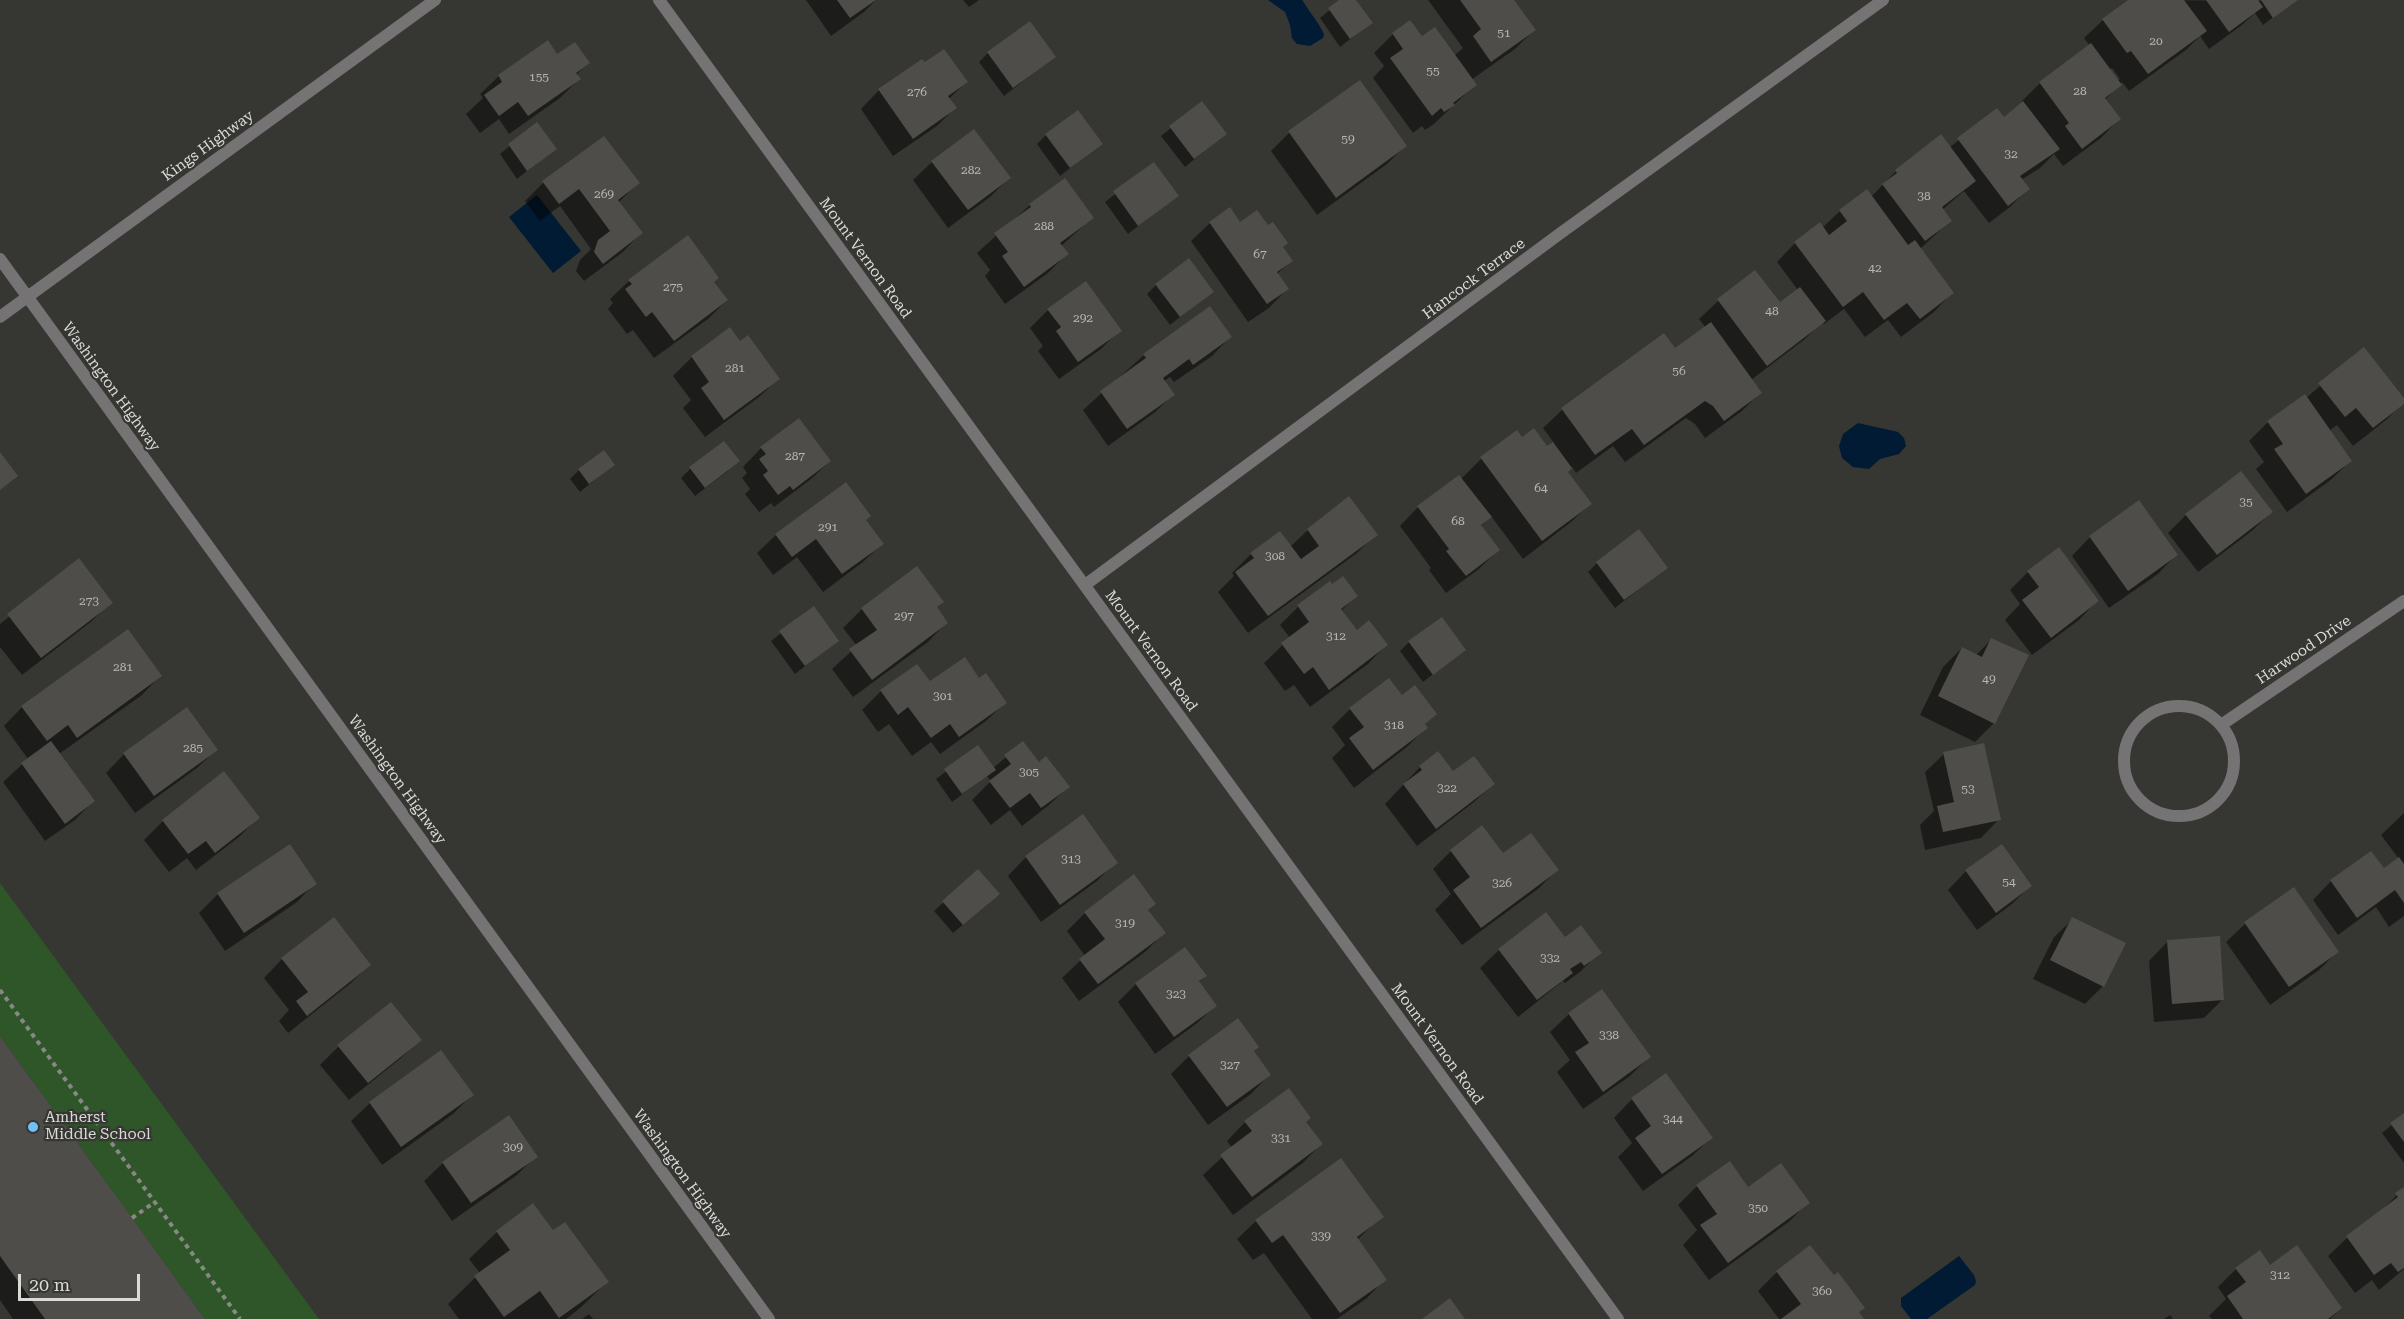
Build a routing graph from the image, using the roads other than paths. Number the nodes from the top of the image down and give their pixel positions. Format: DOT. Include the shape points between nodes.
graph roads {
  1 [pos="435,0"];
  2 [pos="659,0"];
  3 [pos="1883,0"];
  4 [pos="0,259"];
  5 [pos="28,297"];
  6 [pos="0,317"];
  7 [pos="1085,585"];
  8 [pos="2404,601"];
  9 [pos="2222,725"];
  10 [pos="769,1319"];
  11 [pos="1618,1319"];
  1 -- 5 [label="street, Kings Highway"];
  2 -- 7 [label="street, Mount Vernon Road"];
  3 -- 7 [label="street, Hancock Terrace"];
  4 -- 5 [label="street, Washington Highway"];
  5 -- 6 [label="street, Kings Highway"];
  5 -- 10 [label="street, Washington Highway"];
  7 -- 11 [label="street, Mount Vernon Road"];
  8 -- 9 [label="street, Harwood Drive"];
  9 -- 9 [label="street" via="2192,706 2156,710 2141,720 2124,750 2123,768 2128,785 2139,800 2172,817 2192,816 2224,795 2235,759 2232,741"];
}
